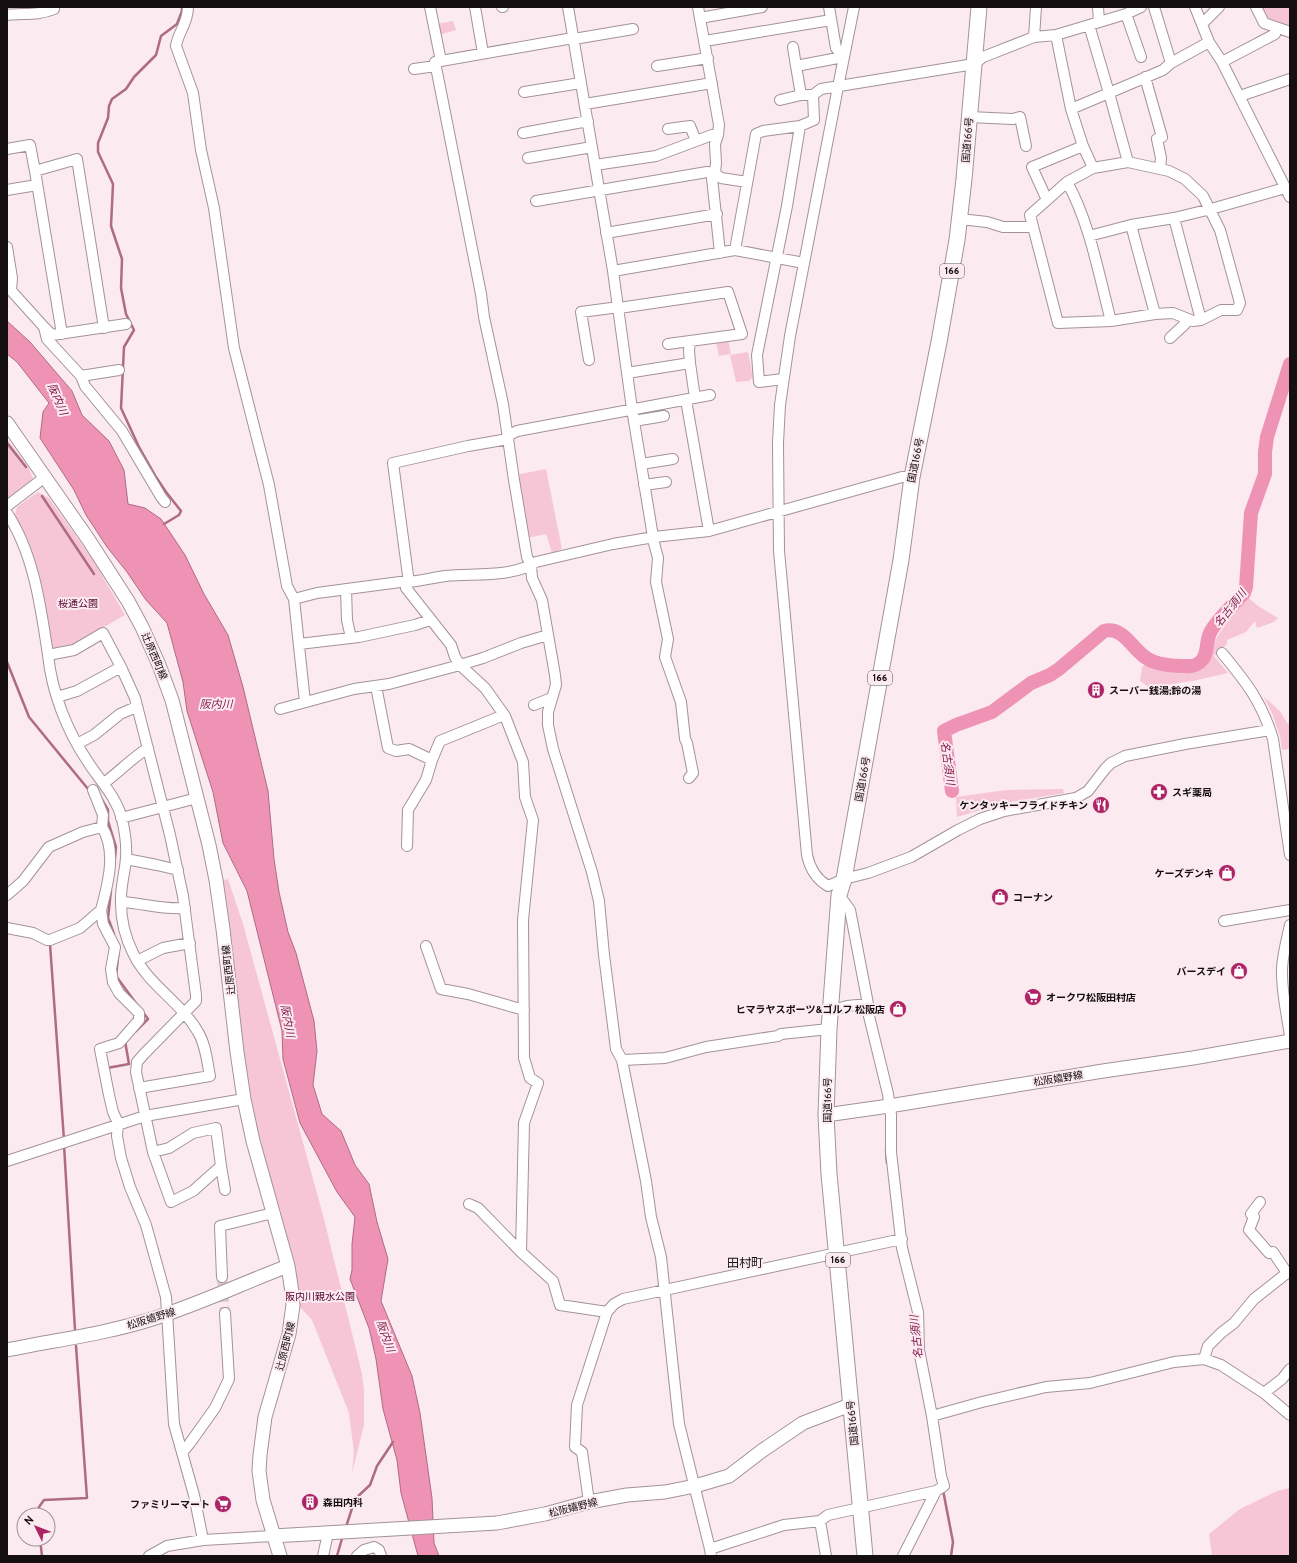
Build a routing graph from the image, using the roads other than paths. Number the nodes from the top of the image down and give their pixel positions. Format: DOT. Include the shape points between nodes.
graph roads {
  1 [pos="54,7"];
  2 [pos="188,7"];
  3 [pos="430,7"];
  4 [pos="475,7"];
  5 [pos="568,7"];
  6 [pos="698,7"];
  7 [pos="762,7"];
  8 [pos="829,7"];
  9 [pos="854,7"];
  10 [pos="979,7"];
  11 [pos="1036,7"];
  12 [pos="1098,7"];
  13 [pos="1141,7"];
  14 [pos="1154,7"];
  15 [pos="1195,7"];
  16 [pos="1219,7"];
  17 [pos="1256,7"];
  18 [pos="744,9"];
  19 [pos="1126,14"];
  20 [pos="7,15"];
  21 [pos="700,18"];
  22 [pos="831,20"];
  23 [pos="1099,22"];
  24 [pos="1203,23"];
  25 [pos="1089,25"];
  26 [pos="633,29"];
  27 [pos="1290,32"];
  28 [pos="1275,34"];
  29 [pos="1056,35"];
  30 [pos="1034,37"];
  31 [pos="573,39"];
  32 [pos="705,41"];
  33 [pos="1209,42"];
  34 [pos="793,48"];
  35 [pos="483,53"];
  36 [pos="844,57"];
  37 [pos="1141,57"];
  38 [pos="708,58"];
  39 [pos="1222,62"];
  40 [pos="439,63"];
  41 [pos="1171,63"];
  42 [pos="974,64"];
  43 [pos="657,66"];
  44 [pos="796,66"];
  45 [pos="414,69"];
  46 [pos="1145,77"];
  47 [pos="1290,79"];
  48 [pos="581,83"];
  49 [pos="712,83"];
  50 [pos="838,87"];
  51 [pos="524,92"];
  52 [pos="1110,93"];
  53 [pos="802,95"];
  54 [pos="813,95"];
  55 [pos="1240,96"];
  56 [pos="780,100"];
  57 [pos="585,104"];
  58 [pos="1071,109"];
  59 [pos="969,117"];
  60 [pos="588,122"];
  61 [pos="800,126"];
  62 [pos="668,129"];
  63 [pos="523,133"];
  64 [pos="718,135"];
  65 [pos="696,141"];
  66 [pos="1026,146"];
  67 [pos="1084,146"];
  68 [pos="592,147"];
  69 [pos="7,149"];
  70 [pos="528,158"];
  71 [pos="1128,162"];
  72 [pos="595,165"];
  73 [pos="1093,168"];
  74 [pos="1160,169"];
  75 [pos="35,171"];
  76 [pos="715,173"];
  77 [pos="747,182"];
  78 [pos="1067,182"];
  79 [pos="37,185"];
  80 [pos="7,190"];
  81 [pos="599,191"];
  82 [pos="1288,193"];
  83 [pos="1047,200"];
  84 [pos="536,201"];
  85 [pos="1211,209"];
  86 [pos="717,214"];
  87 [pos="1174,218"];
  88 [pos="960,219"];
  89 [pos="1131,225"];
  90 [pos="1033,228"];
  91 [pos="606,233"];
  92 [pos="1089,236"];
  93 [pos="7,247"];
  94 [pos="735,250"];
  95 [pos="720,253"];
  96 [pos="776,257"];
  97 [pos="804,263"];
  98 [pos="613,271"];
  99 [pos="9,288"];
  100 [pos="619,308"];
  101 [pos="1155,314"];
  102 [pos="1188,319"];
  103 [pos="1111,320"];
  104 [pos="1201,320"];
  105 [pos="126,324"];
  106 [pos="44,327"];
  107 [pos="104,328"];
  108 [pos="62,334"];
  109 [pos="1170,338"];
  110 [pos="690,341"];
  111 [pos="668,344"];
  112 [pos="589,360"];
  113 [pos="690,363"];
  114 [pos="119,370"];
  115 [pos="627,373"];
  116 [pos="81,376"];
  117 [pos="783,379"];
  118 [pos="710,395"];
  119 [pos="690,399"];
  120 [pos="632,409"];
  121 [pos="664,416"];
  122 [pos="634,421"];
  123 [pos="7,423"];
  124 [pos="508,438"];
  125 [pos="673,459"];
  126 [pos="641,464"];
  127 [pos="46,476"];
  128 [pos="912,477"];
  129 [pos="666,482"];
  130 [pos="644,485"];
  131 [pos="165,502"];
  132 [pos="7,506"];
  133 [pos="778,512"];
  134 [pos="7,513"];
  135 [pos="709,531"];
  136 [pos="654,537"];
  137 [pos="531,565"];
  138 [pos="409,583"];
  139 [pos="346,589"];
  140 [pos="294,599"];
  141 [pos="430,620"];
  142 [pos="548,635"];
  143 [pos="351,638"];
  144 [pos="299,644"];
  145 [pos="1222,653"];
  146 [pos="48,655"];
  147 [pos="460,665"];
  148 [pos="121,667"];
  149 [pos="376,686"];
  150 [pos="57,697"];
  151 [pos="551,700"];
  152 [pos="305,702"];
  153 [pos="534,705"];
  154 [pos="136,707"];
  155 [pos="280,709"];
  156 [pos="504,716"];
  157 [pos="1270,730"];
  158 [pos="77,744"];
  159 [pos="148,748"];
  160 [pos="432,760"];
  161 [pos="689,778"];
  162 [pos="104,783"];
  163 [pos="93,790"];
  164 [pos="197,798"];
  165 [pos="162,806"];
  166 [pos="122,818"];
  167 [pos="102,827"];
  168 [pos="408,846"];
  169 [pos="1290,855"];
  170 [pos="126,859"];
  171 [pos="178,870"];
  172 [pos="844,879"];
  173 [pos="7,895"];
  174 [pos="839,895"];
  175 [pos="121,902"];
  176 [pos="185,908"];
  177 [pos="1290,910"];
  178 [pos="102,917"];
  179 [pos="1224,921"];
  180 [pos="1290,925"];
  181 [pos="7,928"];
  182 [pos="190,943"];
  183 [pos="426,946"];
  184 [pos="137,961"];
  185 [pos="866,1004"];
  186 [pos="524,1010"];
  187 [pos="830,1011"];
  188 [pos="184,1014"];
  189 [pos="828,1029"];
  190 [pos="1290,1036"];
  191 [pos="1290,1041"];
  192 [pos="622,1060"];
  193 [pos="139,1088"];
  194 [pos="244,1099"];
  195 [pos="889,1106"];
  196 [pos="826,1115"];
  197 [pos="145,1116"];
  198 [pos="118,1123"];
  199 [pos="153,1152"];
  200 [pos="7,1160"];
  201 [pos="222,1166"];
  202 [pos="226,1190"];
  203 [pos="1260,1202"];
  204 [pos="469,1204"];
  205 [pos="273,1213"];
  206 [pos="899,1239"];
  207 [pos="521,1252"];
  208 [pos="838,1252"];
  209 [pos="288,1266"];
  210 [pos="222,1277"];
  211 [pos="664,1290"];
  212 [pos="607,1312"];
  213 [pos="225,1313"];
  214 [pos="167,1314"];
  215 [pos="7,1350"];
  216 [pos="1204,1359"];
  217 [pos="1290,1369"];
  218 [pos="1264,1393"];
  219 [pos="850,1405"];
  220 [pos="1290,1415"];
  221 [pos="932,1416"];
  222 [pos="182,1453"];
  223 [pos="695,1486"];
  224 [pos="939,1489"];
  225 [pos="589,1502"];
  226 [pos="861,1507"];
  227 [pos="820,1521"];
  228 [pos="328,1533"];
  229 [pos="273,1536"];
  230 [pos="203,1540"];
  231 [pos="710,1552"];
  232 [pos="148,1556"];
  233 [pos="280,1556"];
  234 [pos="323,1556"];
  235 [pos="357,1556"];
  236 [pos="381,1556"];
  237 [pos="826,1556"];
  238 [pos="865,1556"];
  239 [pos="903,1556"];
  1 -- 20 [label="street" via="33,15"];
  2 -- 140 [label="street" via="187,20 176,46 193,93 201,150 214,208 234,348 269,485 287,586"];
  3 -- 40 [label="street"];
  4 -- 35 [label="street"];
  5 -- 31 [label="street"];
  6 -- 21 [label="street"];
  7 -- 18 [label="street"];
  8 -- 22 [label="street"];
  9 -- 36 [label="street"];
  10 -- 42 [label="highway, 国道166号 / 166"];
  11 -- 30 [label="street"];
  12 -- 23 [label="street"];
  13 -- 19 [label="street"];
  14 -- 41 [label="street"];
  15 -- 24 [label="street"];
  16 -- 24 [label="street"];
  17 -- 27 [label="street" via="1264,24"];
  18 -- 21 [label="street"];
  19 -- 23 [label="street"];
  19 -- 37 [label="street"];
  21 -- 32 [label="street"];
  22 -- 32 [label="street"];
  22 -- 36 [label="street" via="836,48"];
  23 -- 25 [label="street"];
  24 -- 33 [label="street"];
  25 -- 29 [label="street"];
  25 -- 52 [label="street"];
  26 -- 31 [label="street"];
  28 -- 39 [label="street"];
  29 -- 30 [label="street"];
  29 -- 58 [label="street"];
  30 -- 42 [label="street" via="983,57"];
  31 -- 35 [label="street"];
  31 -- 48 [label="street"];
  32 -- 38 [label="street"];
  33 -- 39 [label="street"];
  33 -- 41 [label="street"];
  34 -- 44 [label="street"];
  35 -- 40 [label="street"];
  36 -- 44 [label="street"];
  36 -- 50 [label="street"];
  38 -- 43 [label="street"];
  38 -- 49 [label="street"];
  39 -- 55 [label="street"];
  40 -- 45 [label="street"];
  40 -- 124 [label="street"];
  41 -- 46 [label="street" via="1163,70"];
  42 -- 50 [label="street"];
  42 -- 59 [label="highway, 国道166号 / 166"];
  44 -- 53 [label="street"];
  46 -- 52 [label="street"];
  46 -- 74 [label="street" via="1162,137 1157,139 1161,158"];
  47 -- 55 [label="street"];
  48 -- 51 [label="street"];
  48 -- 57 [label="street"];
  49 -- 57 [label="street"];
  49 -- 64 [label="street" via="719,125"];
  50 -- 54 [label="street" via="821,89"];
  50 -- 97 [label="street"];
  52 -- 58 [label="street"];
  52 -- 71 [label="street"];
  53 -- 54 [label="street"];
  53 -- 56 [label="street"];
  54 -- 61 [label="street" via="814,120"];
  55 -- 82 [label="street"];
  57 -- 60 [label="street"];
  58 -- 67 [label="street"];
  59 -- 66 [label="street" via="1020,117"];
  59 -- 88 [label="highway, 国道166号 / 166"];
  60 -- 63 [label="street"];
  60 -- 68 [label="street"];
  61 -- 77 [label="street" via="756,134"];
  61 -- 96 [label="street"];
  62 -- 65 [label="street" via="690,126"];
  64 -- 65 [label="street"];
  64 -- 76 [label="street" via="714,144"];
  65 -- 72 [label="street" via="656,156"];
  67 -- 73 [label="street"];
  67 -- 83 [label="street" via="1032,167"];
  68 -- 70 [label="street"];
  68 -- 72 [label="street"];
  69 -- 75 [label="street" via="30,145"];
  71 -- 73 [label="street"];
  71 -- 74 [label="street"];
  72 -- 81 [label="street"];
  73 -- 78 [label="street"];
  74 -- 85 [label="street" via="1185,179 1203,196"];
  75 -- 79 [label="street"];
  75 -- 107 [label="street" via="77,159"];
  76 -- 77 [label="street" via="721,178"];
  76 -- 81 [label="street" via="707,172"];
  76 -- 86 [label="street" via="712,178"];
  77 -- 94 [label="street"];
  78 -- 83 [label="street"];
  78 -- 92 [label="street"];
  79 -- 80 [label="street"];
  79 -- 108 [label="street"];
  81 -- 84 [label="street"];
  81 -- 91 [label="street"];
  82 -- 85 [label="street"];
  83 -- 90 [label="street" via="1030,216"];
  85 -- 87 [label="street"];
  85 -- 104 [label="street" via="1220,230 1240,303 1237,310 1221,310"];
  86 -- 91 [label="street"];
  86 -- 95 [label="street"];
  87 -- 89 [label="street"];
  87 -- 104 [label="street"];
  88 -- 90 [label="street" via="1003,227"];
  88 -- 128 [label="highway, 国道166号 / 166" via="945,311"];
  89 -- 92 [label="street"];
  89 -- 101 [label="street"];
  90 -- 103 [label="street" via="1058,323"];
  91 -- 98 [label="street"];
  92 -- 103 [label="street"];
  93 -- 99 [label="street" via="12,278"];
  94 -- 95 [label="street"];
  94 -- 96 [label="street"];
  95 -- 98 [label="street"];
  96 -- 97 [label="street"];
  96 -- 117 [label="street" via="757,356 759,382"];
  97 -- 117 [label="street"];
  98 -- 100 [label="street"];
  99 -- 106 [label="street"];
  100 -- 110 [label="street" via="728,292 742,334"];
  100 -- 112 [label="street" via="581,312"];
  100 -- 115 [label="street"];
  101 -- 102 [label="street" via="1173,314"];
  101 -- 103 [label="street"];
  102 -- 104 [label="street"];
  102 -- 109 [label="street"];
  105 -- 107 [label="street"];
  106 -- 108 [label="street" via="52,335"];
  106 -- 116 [label="street" via="47,339"];
  107 -- 108 [label="street"];
  110 -- 111 [label="street"];
  110 -- 113 [label="street"];
  113 -- 115 [label="street"];
  113 -- 119 [label="street"];
  114 -- 116 [label="street"];
  115 -- 120 [label="street"];
  116 -- 131 [label="street" via="85,386 122,431"];
  117 -- 133 [label="street" via="778,442"];
  118 -- 119 [label="street"];
  119 -- 120 [label="street"];
  119 -- 135 [label="street"];
  120 -- 122 [label="street"];
  120 -- 124 [label="street" via="517,431"];
  121 -- 122 [label="street"];
  122 -- 126 [label="street"];
  123 -- 127 [label="main road, 辻原西町線"];
  124 -- 137 [label="street" via="527,557"];
  124 -- 138 [label="street" via="392,463"];
  125 -- 126 [label="street"];
  126 -- 130 [label="street"];
  127 -- 132 [label="street"];
  127 -- 164 [label="main road, 辻原西町線" via="128,601 142,627 170,694"];
  128 -- 133 [label="street" via="902,477"];
  128 -- 172 [label="highway, 国道166号 / 166" via="901,560"];
  129 -- 130 [label="street"];
  130 -- 136 [label="street"];
  133 -- 135 [label="street"];
  133 -- 172 [label="street" via="807,855 812,871 828,886"];
  134 -- 146 [label="street" via="21,539 33,575"];
  135 -- 136 [label="street"];
  136 -- 137 [label="street" via="566,554"];
  136 -- 161 [label="street" via="658,558 656,582 668,639 665,657 681,702 685,739 693,773"];
  137 -- 138 [label="street" via="502,572 445,576"];
  137 -- 142 [label="street" via="532,578 542,600"];
  138 -- 139 [label="street"];
  138 -- 141 [label="street" via="406,588"];
  139 -- 140 [label="street"];
  139 -- 143 [label="street" via="347,620"];
  140 -- 144 [label="street"];
  141 -- 143 [label="street"];
  141 -- 147 [label="street" via="451,645"];
  142 -- 147 [label="street"];
  142 -- 151 [label="street" via="556,685"];
  143 -- 144 [label="street"];
  144 -- 152 [label="street"];
  145 -- 157 [label="street" via="1252,691"];
  146 -- 148 [label="street" via="74,650 103,633"];
  146 -- 150 [label="street"];
  147 -- 149 [label="street"];
  147 -- 156 [label="street" via="485,688"];
  148 -- 150 [label="street" via="77,692"];
  148 -- 154 [label="street" via="135,698"];
  149 -- 152 [label="street"];
  149 -- 160 [label="street" via="388,748 396,751 409,749"];
  150 -- 158 [label="street"];
  151 -- 153 [label="street"];
  151 -- 192 [label="street" via="548,725 553,749 599,901 616,1049"];
  152 -- 155 [label="street"];
  154 -- 158 [label="street" via="120,714 94,735"];
  154 -- 159 [label="street"];
  156 -- 160 [label="street" via="440,741"];
  156 -- 186 [label="street" via="523,762 525,797 533,820 523,920"];
  157 -- 169 [label="street"];
  157 -- 172 [label="street" via="1125,756 1105,768 1088,791 1076,798 993,814 958,830 911,857"];
  158 -- 162 [label="street"];
  159 -- 162 [label="street"];
  159 -- 165 [label="street"];
  160 -- 168 [label="street" via="426,780 408,810"];
  162 -- 166 [label="street"];
  163 -- 167 [label="street" via="103,815"];
  164 -- 165 [label="street"];
  164 -- 194 [label="main road, 辻原西町線" via="216,880"];
  165 -- 166 [label="street"];
  165 -- 171 [label="street"];
  166 -- 170 [label="street"];
  167 -- 173 [label="street" via="83,832 49,847 23,881"];
  167 -- 178 [label="street" via="110,852"];
  170 -- 171 [label="street"];
  170 -- 175 [label="street"];
  171 -- 176 [label="street"];
  172 -- 174 [label="highway, 国道166号 / 166"];
  174 -- 185 [label="street" via="850,910"];
  174 -- 187 [label="highway, 国道166号 / 166"];
  175 -- 176 [label="street" via="169,909"];
  175 -- 184 [label="street" via="123,927"];
  176 -- 182 [label="street"];
  177 -- 179 [label="street"];
  178 -- 181 [label="street" via="50,940 33,933"];
  178 -- 198 [label="street" via="116,947 111,969 113,982 119,993 139,1013 140,1018 120,1043 100,1050 113,1112"];
  180 -- 190 [label="street" via="1283,957 1282,988"];
  182 -- 184 [label="street" via="163,948"];
  182 -- 188 [label="street" via="196,998"];
  183 -- 186 [label="street" via="441,989"];
  184 -- 188 [label="street" via="149,979"];
  185 -- 187 [label="street"];
  185 -- 195 [label="street"];
  186 -- 207 [label="street" via="524,1058 530,1078 538,1083 524,1123"];
  187 -- 189 [label="highway, 国道166号 / 166"];
  188 -- 193 [label="street" via="137,1062"];
  188 -- 193 [label="street" via="203,1044 210,1076"];
  189 -- 192 [label="street" via="780,1034 706,1047 665,1058"];
  189 -- 196 [label="highway, 国道166号 / 166"];
  191 -- 195 [label="main road, 松阪嬉野線"];
  192 -- 211 [label="street" via="651,1217 661,1257"];
  193 -- 197 [label="street"];
  194 -- 197 [label="street"];
  194 -- 205 [label="main road, 辻原西町線"];
  195 -- 196 [label="main road, 松阪嬉野線"];
  195 -- 206 [label="street"];
  196 -- 208 [label="highway, 国道166号 / 166" via="829,1174"];
  197 -- 198 [label="street"];
  197 -- 199 [label="street"];
  198 -- 200 [label="street"];
  198 -- 214 [label="street" via="117,1136 121,1158 152,1245 166,1297"];
  199 -- 201 [label="street" via="170,1148 193,1133 216,1128"];
  199 -- 201 [label="street" via="171,1202 193,1191"];
  201 -- 202 [label="street"];
  203 -- 216 [label="street" via="1251,1214 1254,1218 1249,1230 1269,1253 1273,1252 1287,1273 1254,1300 1234,1323 1208,1346"];
  204 -- 207 [label="street" via="478,1208"];
  205 -- 209 [label="main road, 辻原西町線"];
  205 -- 210 [label="street" via="220,1226"];
  206 -- 208 [label="street"];
  206 -- 221 [label="street" via="918,1312 919,1350"];
  207 -- 212 [label="street" via="553,1281 560,1305"];
  208 -- 211 [label="street"];
  208 -- 219 [label="highway, 国道166号 / 166"];
  209 -- 214 [label="main road, 松阪嬉野線"];
  209 -- 229 [label="main road, 辻原西町線" via="292,1292 292,1320 265,1417 260,1455 262,1493"];
  211 -- 212 [label="street" via="623,1299"];
  211 -- 223 [label="street" via="679,1424"];
  212 -- 225 [label="street" via="577,1405 575,1447 582,1452"];
  213 -- 222 [label="street" via="229,1379 214,1408"];
  214 -- 215 [label="main road, 松阪嬉野線" via="94,1334"];
  214 -- 222 [label="street" via="174,1424"];
  216 -- 218 [label="street" via="1221,1365"];
  216 -- 221 [label="street" via="1174,1362 1090,1382 1046,1388"];
  217 -- 218 [label="street"];
  218 -- 220 [label="street"];
  219 -- 223 [label="main road, 松阪嬉野線" via="803,1423 729,1476"];
  219 -- 226 [label="highway, 国道166号 / 166"];
  221 -- 224 [label="street" via="940,1476"];
  222 -- 230 [label="street"];
  223 -- 225 [label="main road, 松阪嬉野線"];
  223 -- 231 [label="street"];
  224 -- 226 [label="street"];
  224 -- 239 [label="street"];
  225 -- 228 [label="main road, 松阪嬉野線" via="545,1514 496,1523"];
  226 -- 227 [label="street" via="828,1515"];
  226 -- 238 [label="highway, 国道166号 / 166"];
  227 -- 231 [label="street" via="784,1526"];
  227 -- 237 [label="street"];
  228 -- 229 [label="main road, 松阪嬉野線"];
  228 -- 234 [label="street"];
  229 -- 230 [label="street"];
  229 -- 233 [label="main road, 辻原西町線"];
  230 -- 232 [label="street" via="167,1546"];
  235 -- 236 [label="street" via="364,1550 374,1547 379,1550"];
}
